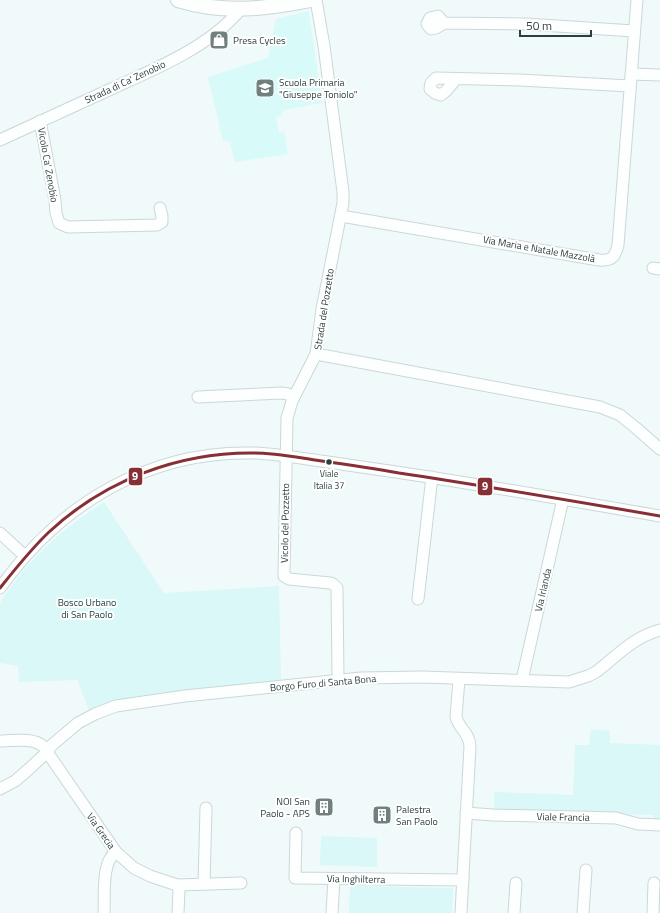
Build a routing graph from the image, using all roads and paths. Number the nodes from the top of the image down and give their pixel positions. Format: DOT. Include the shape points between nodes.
graph roads {
  1 [pos="178,0"];
  2 [pos="311,0"];
  3 [pos="316,0"];
  4 [pos="637,0"];
  5 [pos="240,10"];
  6 [pos="444,23"];
  7 [pos="634,31"];
  8 [pos="631,74"];
  9 [pos="660,75"];
  10 [pos="456,78"];
  11 [pos="630,86"];
  12 [pos="40,121"];
  13 [pos="0,140"];
  14 [pos="160,208"];
  15 [pos="341,216"];
  16 [pos="316,354"];
  17 [pos="198,397"];
  18 [pos="294,397"];
  19 [pos="660,449"];
  20 [pos="286,455"];
  21 [pos="432,477"];
  22 [pos="563,499"];
  23 [pos="660,516"];
  24 [pos="0,533"];
  25 [pos="25,556"];
  26 [pos="0,588"];
  27 [pos="418,599"];
  28 [pos="660,630"];
  29 [pos="338,679"];
  30 [pos="459,679"];
  31 [pos="522,680"];
  32 [pos="0,741"];
  33 [pos="47,752"];
  34 [pos="0,789"];
  35 [pos="206,808"];
  36 [pos="466,813"];
  37 [pos="660,825"];
  38 [pos="296,833"];
  39 [pos="116,852"];
  40 [pos="586,870"];
  41 [pos="334,879"];
  42 [pos="463,880"];
  43 [pos="241,883"];
  44 [pos="654,883"];
  45 [pos="177,884"];
  46 [pos="204,884"];
  47 [pos="516,884"];
  48 [pos="104,913"];
  49 [pos="178,913"];
  50 [pos="332,913"];
  51 [pos="461,913"];
  52 [pos="514,913"];
  53 [pos="584,913"];
  54 [pos="653,913"];
  1 -- 5 [label="street"];
  2 -- 5 [label="street" via="263,9"];
  3 -- 15 [label="street, Strada del Pozzetto" via="342,172"];
  4 -- 7 [label="street, Via Maria e Natale Mazzolà"];
  5 -- 12 [label="street, Strada di Ca' Zenobio" via="214,35 164,65"];
  6 -- 7 [label="street" via="526,24"];
  7 -- 8 [label="street, Via Maria e Natale Mazzolà"];
  8 -- 9 [label="street"];
  8 -- 11 [label="street, Via Maria e Natale Mazzolà"];
  10 -- 11 [label="street"];
  11 -- 15 [label="street, Via Maria e Natale Mazzolà" via="618,245 617,251 606,261"];
  12 -- 13 [label="street, Strada di Ca' Zenobio"];
  12 -- 14 [label="street, Vicolo Ca' Zenobio" via="60,223 68,227 157,225 162,222"];
  15 -- 16 [label="street, Strada del Pozzetto" via="322,309"];
  16 -- 18 [label="street, Vicolo del Pozzetto"];
  16 -- 19 [label="street, Strada del Pozzetto" via="600,407 620,415"];
  17 -- 18 [label="street" via="282,393"];
  18 -- 20 [label="street, Vicolo del Pozzetto" via="287,418"];
  20 -- 21 [label="street"];
  20 -- 25 [label="street" via="209,455 184,459 140,472 106,490 70,514"];
  20 -- 29 [label="street, Vicolo del Pozzetto" via="284,576 289,579 330,583 337,588"];
  21 -- 22 [label="street"];
  21 -- 27 [label="street"];
  22 -- 23 [label="street"];
  22 -- 31 [label="street, Via Irlanda"];
  24 -- 25 [label="street"];
  25 -- 26 [label="street"];
  28 -- 31 [label="street, Borgo Furo di Santa Bona" via="634,640 603,667 588,676 569,682"];
  29 -- 30 [label="street, Borgo Furo di Santa Bona"];
  29 -- 33 [label="street, Borgo Furo di Santa Bona" via="116,706 78,723"];
  30 -- 31 [label="street, Borgo Furo di Santa Bona"];
  30 -- 36 [label="street" via="456,717 457,722 468,734 470,746"];
  32 -- 33 [label="street" via="35,742 43,746"];
  33 -- 34 [label="street, Borgo Furo di Santa Bona" via="15,781"];
  33 -- 39 [label="street, Via Grecia"];
  35 -- 46 [label="street"];
  36 -- 37 [label="street, Viale Francia" via="616,818 638,824"];
  36 -- 42 [label="street"];
  38 -- 41 [label="street, Via Inghilterra" via="295,878"];
  39 -- 45 [label="street, Via Grecia" via="134,868"];
  39 -- 48 [label="street" via="112,854 105,873"];
  40 -- 53 [label="street"];
  41 -- 42 [label="street, Via Inghilterra"];
  41 -- 50 [label="street"];
  42 -- 51 [label="street"];
  43 -- 46 [label="street, Via Grecia"];
  44 -- 54 [label="street"];
  45 -- 46 [label="street, Via Grecia"];
  45 -- 49 [label="street"];
  47 -- 52 [label="street"];
}
